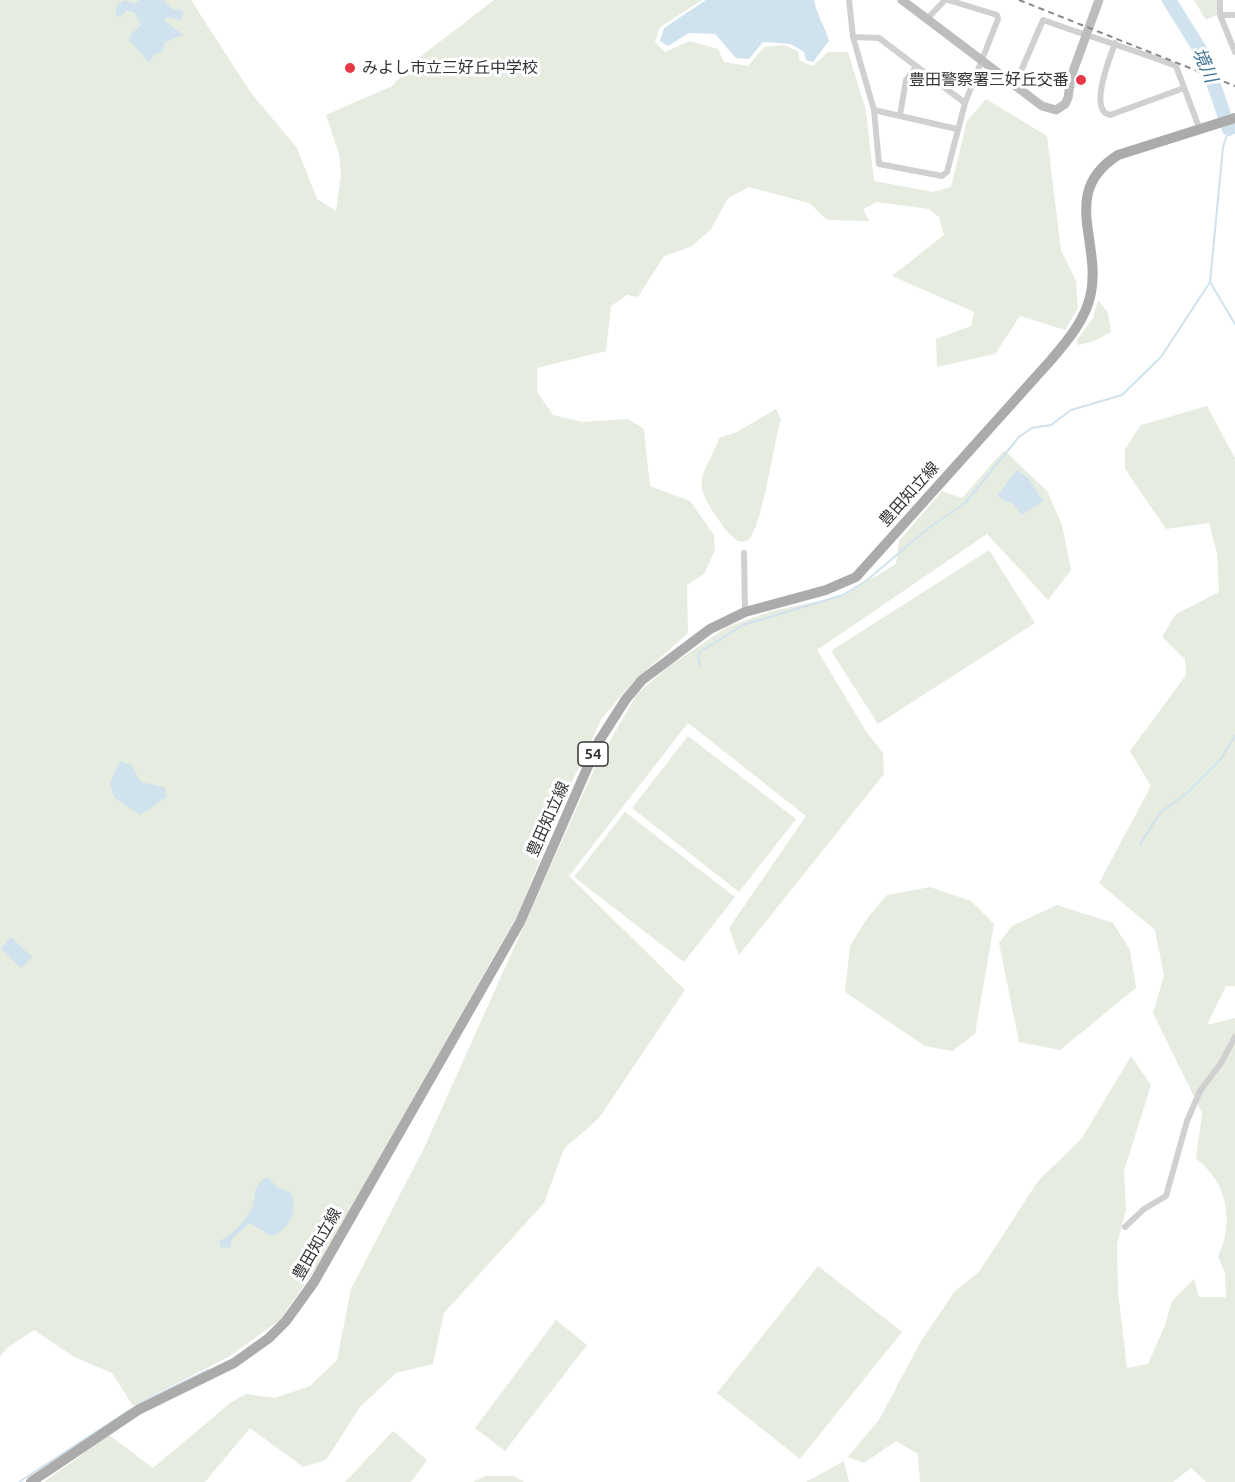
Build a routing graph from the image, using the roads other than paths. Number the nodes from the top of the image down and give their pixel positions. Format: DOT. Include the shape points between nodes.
graph roads {
  1 [pos="849,0"];
  2 [pos="902,0"];
  3 [pos="947,0"];
  4 [pos="1100,0"];
  5 [pos="1220,0"];
  6 [pos="1220,15"];
  7 [pos="1235,15"];
  8 [pos="927,19"];
  9 [pos="1086,36"];
  10 [pos="853,37"];
  11 [pos="1114,43"];
  12 [pos="1235,52"];
  13 [pos="981,61"];
  14 [pos="916,67"];
  15 [pos="1015,85"];
  16 [pos="1184,88"];
  17 [pos="965,103"];
  18 [pos="874,110"];
  19 [pos="900,115"];
  20 [pos="1231,119"];
  21 [pos="1205,128"];
  22 [pos="957,129"];
  23 [pos="744,553"];
  24 [pos="746,612"];
  25 [pos="1235,1037"];
  26 [pos="1125,1227"];
  27 [pos="31,1482"];
  1 -- 10 [label="street"];
  2 -- 8 [label="street"];
  3 -- 8 [label="street"];
  3 -- 13 [label="street" via="997,15"];
  4 -- 9 [label="street"];
  5 -- 6 [label="street"];
  6 -- 7 [label="street"];
  6 -- 12 [label="street"];
  8 -- 13 [label="street"];
  9 -- 11 [label="street"];
  9 -- 15 [label="street" via="1043,20"];
  9 -- 15 [label="street" via="1068,98 1060,108 1045,108"];
  10 -- 14 [label="street" via="879,38"];
  10 -- 18 [label="street"];
  11 -- 16 [label="street" via="1176,66"];
  11 -- 16 [label="street" via="1103,77 1100,105 1105,113 1110,115"];
  13 -- 15 [label="street"];
  13 -- 17 [label="street"];
  14 -- 17 [label="street"];
  14 -- 19 [label="street" via="906,80"];
  16 -- 21 [label="street"];
  17 -- 22 [label="street"];
  18 -- 19 [label="street"];
  18 -- 22 [label="street" via="878,161 882,166 945,175"];
  19 -- 22 [label="street"];
  20 -- 21 [label="main road, 豊田知立線 / 54"];
  21 -- 24 [label="main road, 豊田知立線 / 54" via="1118,155 1102,165 1090,183 1086,200 1092,280 1084,316 1051,360 867,566 843,585"];
  23 -- 24 [label="street"];
  24 -- 27 [label="main road, 豊田知立線 / 54" via="710,629 642,680 614,717 599,741 515,932 314,1282 286,1321 234,1363 138,1410"];
  25 -- 26 [label="street" via="1200,1091 1166,1196"];
}
